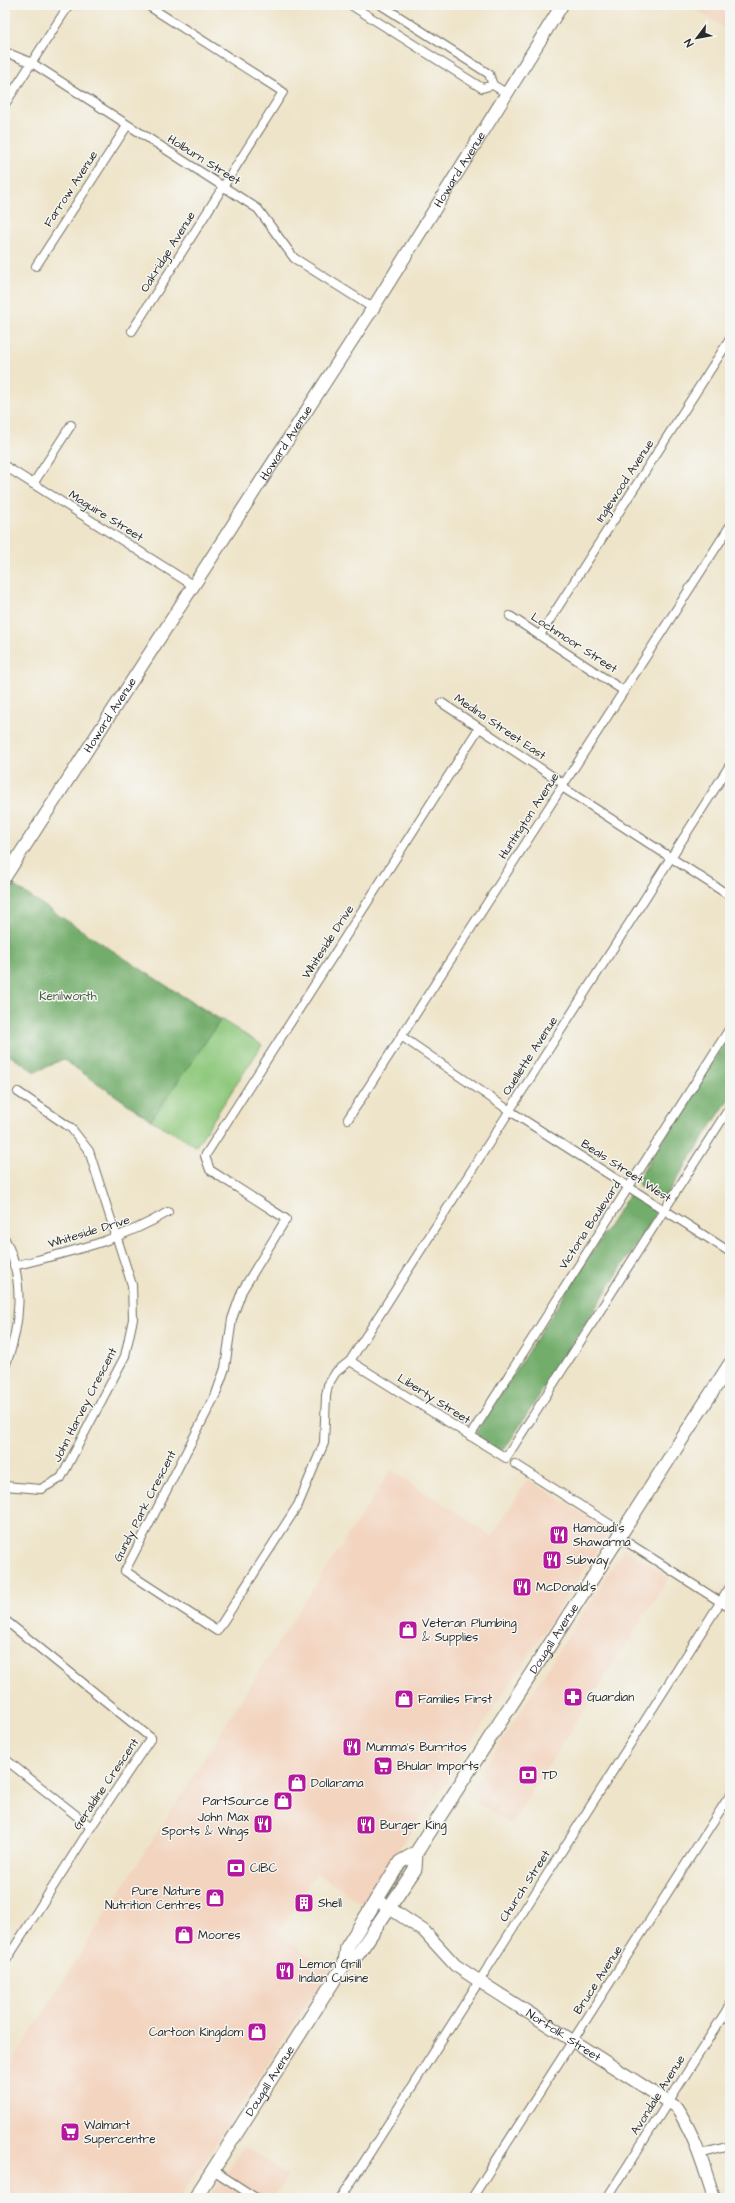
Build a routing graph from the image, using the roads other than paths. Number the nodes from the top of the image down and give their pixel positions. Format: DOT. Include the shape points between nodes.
graph roads {
  1 [pos="69,5"];
  2 [pos="147,5"];
  3 [pos="351,5"];
  4 [pos="381,5"];
  5 [pos="562,5"];
  6 [pos="5,52"];
  7 [pos="32,63"];
  8 [pos="493,85"];
  9 [pos="506,93"];
  10 [pos="5,104"];
  11 [pos="127,126"];
  12 [pos="224,186"];
  13 [pos="36,266"];
  14 [pos="373,308"];
  15 [pos="132,331"];
  16 [pos="730,339"];
  17 [pos="71,425"];
  18 [pos="5,466"];
  19 [pos="33,484"];
  20 [pos="728,532"];
  21 [pos="194,586"];
  22 [pos="510,616"];
  23 [pos="540,635"];
  24 [pos="624,690"];
  25 [pos="442,703"];
  26 [pos="480,728"];
  27 [pos="730,764"];
  28 [pos="563,786"];
  29 [pos="670,858"];
  30 [pos="5,877"];
  31 [pos="730,896"];
  32 [pos="730,1028"];
  33 [pos="402,1036"];
  34 [pos="18,1092"];
  35 [pos="730,1107"];
  36 [pos="510,1111"];
  37 [pos="348,1119"];
  38 [pos="210,1170"];
  39 [pos="629,1187"];
  40 [pos="664,1210"];
  41 [pos="168,1212"];
  42 [pos="118,1237"];
  43 [pos="5,1239"];
  44 [pos="730,1252"];
  45 [pos="14,1266"];
  46 [pos="350,1360"];
  47 [pos="730,1364"];
  48 [pos="5,1367"];
  49 [pos="470,1436"];
  50 [pos="515,1464"];
  51 [pos="5,1486"];
  52 [pos="621,1535"];
  53 [pos="730,1587"];
  54 [pos="721,1602"];
  55 [pos="730,1608"];
  56 [pos="5,1620"];
  57 [pos="5,1759"];
  58 [pos="730,1795"];
  59 [pos="91,1827"];
  60 [pos="416,1853"];
  61 [pos="376,1899"];
  62 [pos="390,1909"];
  63 [pos="5,1962"];
  64 [pos="345,1963"];
  65 [pos="479,1981"];
  66 [pos="730,2005"];
  67 [pos="573,2041"];
  68 [pos="668,2101"];
  69 [pos="730,2146"];
  70 [pos="700,2154"];
  71 [pos="213,2170"];
  72 [pos="195,2198"];
  73 [pos="256,2198"];
  74 [pos="341,2198"];
  75 [pos="472,2198"];
  76 [pos="607,2198"];
  77 [pos="714,2198"];
  1 -- 7 [label="street"];
  2 -- 12 [label="street, Oakridge Avenue" via="283,92"];
  3 -- 8 [label="street" via="482,88"];
  4 -- 8 [label="street" via="489,74"];
  5 -- 9 [label="street, Howard Avenue"];
  6 -- 7 [label="street, Holburn Street"];
  7 -- 10 [label="street"];
  7 -- 11 [label="street, Holburn Street"];
  8 -- 9 [label="street"];
  9 -- 14 [label="street, Howard Avenue"];
  11 -- 12 [label="street, Holburn Street"];
  11 -- 13 [label="street, Farrow Avenue"];
  12 -- 14 [label="street, Holburn Street" via="258,209 294,258"];
  12 -- 15 [label="street, Oakridge Avenue"];
  14 -- 21 [label="street, Howard Avenue"];
  16 -- 23 [label="street, Inglewood Avenue"];
  17 -- 19 [label="street"];
  18 -- 19 [label="street, Maguire Street"];
  19 -- 21 [label="street, Maguire Street"];
  20 -- 24 [label="street, Huntington Avenue"];
  21 -- 30 [label="street, Howard Avenue"];
  22 -- 23 [label="street, Lochmoor Street"];
  23 -- 24 [label="street, Lochmoor Street"];
  24 -- 28 [label="street, Huntington Avenue"];
  25 -- 26 [label="street, Medina Street East"];
  26 -- 28 [label="street, Medina Street East"];
  26 -- 38 [label="street, Whiteside Drive" via="205,1156"];
  27 -- 29 [label="street, Ouellette Avenue"];
  28 -- 29 [label="street, Medina Street East"];
  28 -- 33 [label="street, Huntington Avenue"];
  29 -- 31 [label="street, Medina Street East"];
  29 -- 36 [label="street, Ouellette Avenue"];
  32 -- 39 [label="street, Victoria Boulevard"];
  33 -- 36 [label="street, Beals Street West"];
  33 -- 37 [label="street, Huntington Avenue"];
  34 -- 42 [label="street, John Harvey Crescent" via="71,1128 89,1151"];
  35 -- 40 [label="street"];
  36 -- 39 [label="street, Beals Street West"];
  36 -- 46 [label="street, Ouellette Avenue"];
  38 -- 46 [label="street, Gundy Park Crescent" via="286,1219 242,1291 232,1319 225,1368 216,1394 125,1571 217,1631 298,1505 324,1442 328,1385 336,1372"];
  39 -- 40 [label="street, Beals Street West"];
  39 -- 49 [label="street, Victoria Boulevard"];
  40 -- 44 [label="street, Beals Street West"];
  40 -- 49 [label="street, Liberty Street" via="506,1458"];
  41 -- 42 [label="street, Whiteside Drive"];
  42 -- 45 [label="street, Whiteside Drive"];
  42 -- 51 [label="street, John Harvey Crescent" via="132,1285 133,1319 125,1356 61,1478 41,1489"];
  43 -- 45 [label="street"];
  45 -- 48 [label="street" via="20,1301 14,1343"];
  46 -- 49 [label="street, Liberty Street"];
  47 -- 52 [label="main road, Dougall Avenue"];
  50 -- 52 [label="street"];
  52 -- 54 [label="street"];
  52 -- 60 [label="main road, Dougall Avenue"];
  53 -- 54 [label="street, Church Street"];
  54 -- 55 [label="street"];
  54 -- 65 [label="street, Church Street"];
  56 -- 59 [label="street, Geraldine Crescent" via="151,1738"];
  57 -- 59 [label="street"];
  58 -- 67 [label="street, Bruce Avenue"];
  59 -- 63 [label="street, Geraldine Crescent"];
  60 -- 61 [label="main road, Dougall Avenue" via="400,1862"];
  60 -- 62 [label="main road, Dougall Avenue" via="415,1869"];
  61 -- 62 [label="street, Norfolk Street"];
  61 -- 64 [label="main road, Dougall Avenue" via="347,1947"];
  62 -- 64 [label="main road, Dougall Avenue" via="358,1954"];
  62 -- 65 [label="street, Norfolk Street" via="424,1931 455,1965"];
  64 -- 71 [label="main road, Dougall Avenue"];
  65 -- 67 [label="street, Norfolk Street"];
  65 -- 74 [label="street, Church Street"];
  66 -- 68 [label="street, Avondale Avenue"];
  67 -- 68 [label="street, Norfolk Street"];
  67 -- 75 [label="street, Bruce Avenue"];
  68 -- 70 [label="street, Norfolk Street" via="686,2121"];
  68 -- 76 [label="street, Avondale Avenue"];
  69 -- 70 [label="street"];
  70 -- 77 [label="street, Norfolk Street"];
  71 -- 72 [label="main road, Dougall Avenue"];
  71 -- 73 [label="street"];
}
